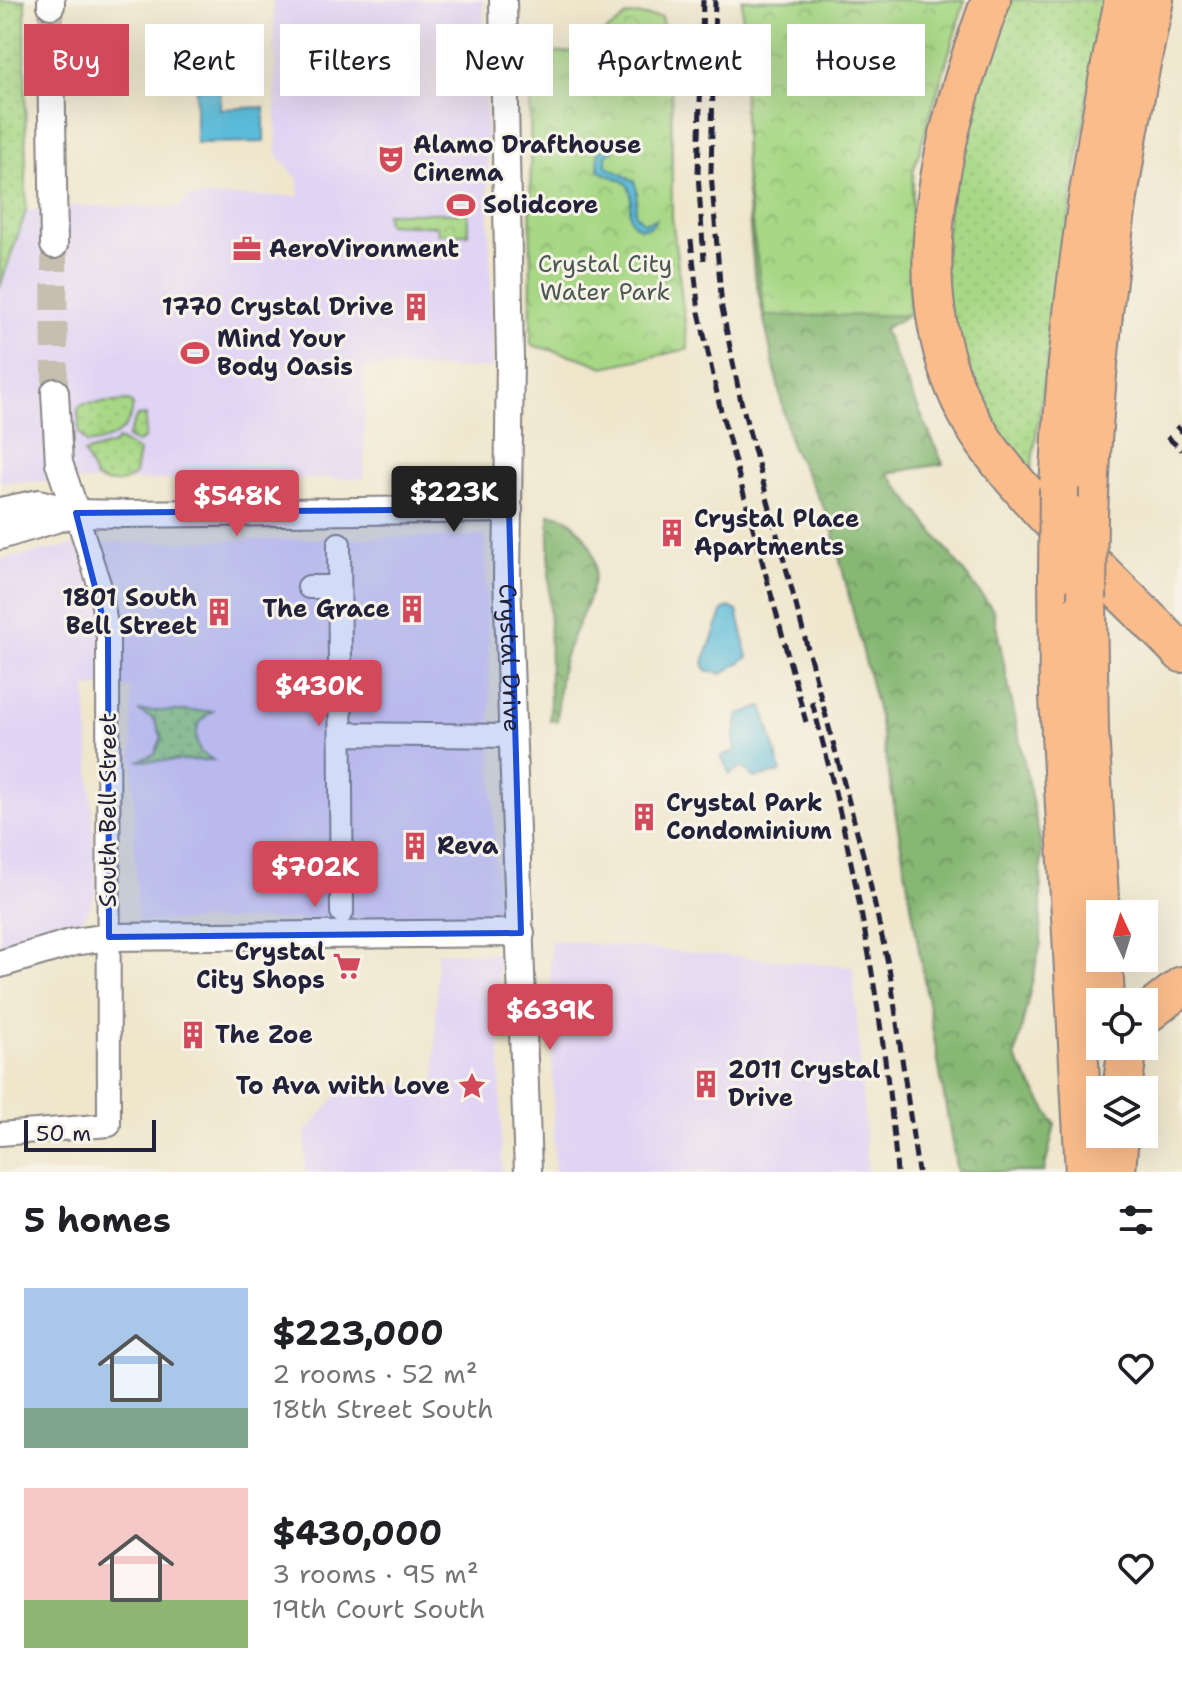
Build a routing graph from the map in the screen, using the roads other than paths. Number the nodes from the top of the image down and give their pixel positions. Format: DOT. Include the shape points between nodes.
graph roads {
  1 [pos="503,0"];
  2 [pos="991,0"];
  3 [pos="1124,0"];
  4 [pos="1154,0"];
  5 [pos="52,96"];
  6 [pos="54,245"];
  7 [pos="55,392"];
  8 [pos="509,509"];
  9 [pos="0,511"];
  10 [pos="76,513"];
  11 [pos="0,536"];
  12 [pos="339,544"];
  13 [pos="309,587"];
  14 [pos="339,587"];
  15 [pos="1182,653"];
  16 [pos="342,734"];
  17 [pos="514,736"];
  18 [pos="1099,900"];
  19 [pos="342,912"];
  20 [pos="521,933"];
  21 [pos="109,937"];
  22 [pos="0,964"];
  23 [pos="1182,986"];
  24 [pos="1158,1005"];
  25 [pos="0,1134"];
  26 [pos="1116,1148"];
  27 [pos="528,1172"];
  28 [pos="1085,1172"];
  29 [pos="1116,1172"];
  1 -- 8 [label="street, Crystal Drive"];
  2 -- 15 [label="highway" via="956,112 934,225 931,295 943,356 965,410 1006,470"];
  3 -- 28 [label="highway, bridge" via="1082,232 1059,488 1059,697"];
  4 -- 18 [label="highway, bridge" via="1128,122 1095,377 1087,599"];
  5 -- 6 [label="street"];
  7 -- 10 [label="street, South Bell Street" via="59,463"];
  8 -- 10 [label="street"];
  8 -- 17 [label="street, Crystal Drive"];
  9 -- 10 [label="street" via="39,503"];
  10 -- 11 [label="street"];
  10 -- 21 [label="street, South Bell Street" via="100,587 108,638"];
  12 -- 14 [label="street"];
  13 -- 14 [label="street"];
  14 -- 16 [label="street"];
  16 -- 17 [label="street"];
  16 -- 19 [label="street"];
  17 -- 20 [label="street, Crystal Drive"];
  20 -- 21 [label="street"];
  20 -- 27 [label="street, Crystal Drive"];
  21 -- 22 [label="street"];
  21 -- 25 [label="street, South Bell Street" via="109,1125"];
  23 -- 24 [label="highway"];
  26 -- 29 [label="highway"];
}
